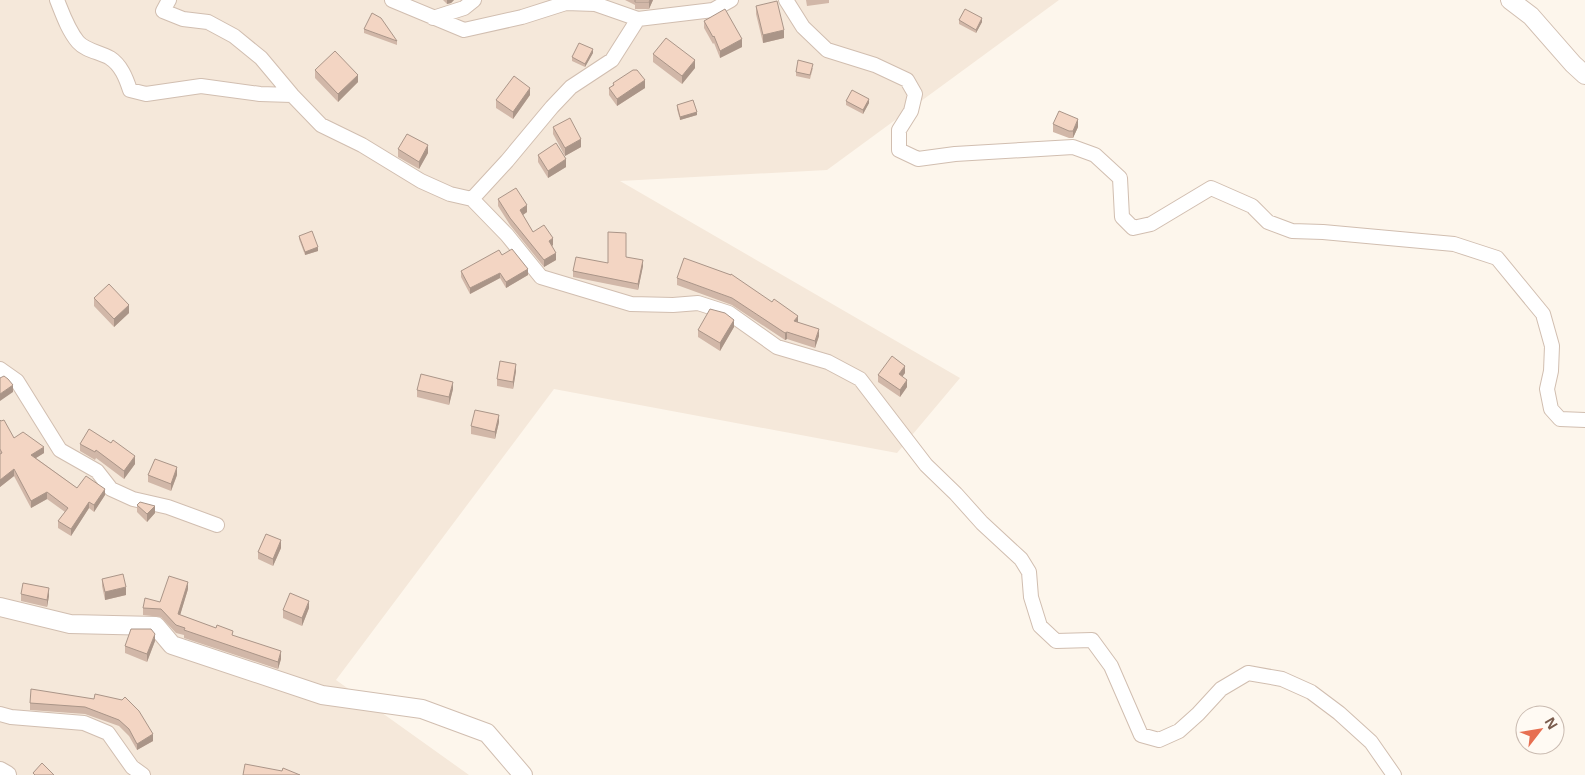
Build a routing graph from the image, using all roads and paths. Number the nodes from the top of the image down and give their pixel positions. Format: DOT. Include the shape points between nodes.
graph roads {
  1 [pos="57,0"];
  2 [pos="169,0"];
  3 [pos="392,0"];
  4 [pos="474,0"];
  5 [pos="730,0"];
  6 [pos="786,0"];
  7 [pos="1510,0"];
  8 [pos="433,18"];
  9 [pos="638,19"];
  10 [pos="1585,75"];
  11 [pos="292,95"];
  12 [pos="472,199"];
  13 [pos="0,369"];
  14 [pos="1585,420"];
  15 [pos="217,525"];
  16 [pos="0,607"];
  17 [pos="0,714"];
  18 [pos="0,771"];
  19 [pos="7,775"];
  20 [pos="144,775"];
  21 [pos="523,775"];
  22 [pos="1394,775"];
  1 -- 11 [label="street" via="79,43 111,58 124,73 130,90 146,94 201,86"];
  2 -- 11 [label="street" via="164,11 183,19 208,22 234,36 261,58"];
  3 -- 8 [label="street"];
  4 -- 8 [label="street" via="464,8"];
  5 -- 9 [label="street" via="712,10"];
  6 -- 14 [label="street" via="803,27 827,50 875,65 907,80 915,94 900,130 899,150 918,159 1073,147 1095,155 1120,178 1122,216 1133,228 1151,224 1211,188 1252,206 1268,222 1292,231 1454,244 1497,258 1543,314 1552,346 1547,389 1551,409 1560,418"];
  7 -- 10 [label="street" via="1531,16"];
  8 -- 9 [label="street" via="464,30 566,3 595,4"];
  9 -- 12 [label="street" via="612,60 571,88"];
  11 -- 12 [label="street" via="321,125 421,181 450,194"];
  12 -- 22 [label="street" via="507,234 540,277 631,304 698,303 729,313 777,347 828,362 860,379 926,465 1021,559 1029,572 1031,597 1040,626 1056,641 1092,640 1111,666 1141,735 1158,740 1179,731 1221,689 1248,673 1282,679 1311,692 1371,742"];
  13 -- 15 [label="street" via="17,381 60,450 97,471 111,489"];
  16 -- 21 [label="street" via="70,624 156,626 172,645 322,695 422,709 488,733"];
  17 -- 20 [label="street" via="84,723 108,733 132,767"];
  18 -- 19 [label="street"];
}
